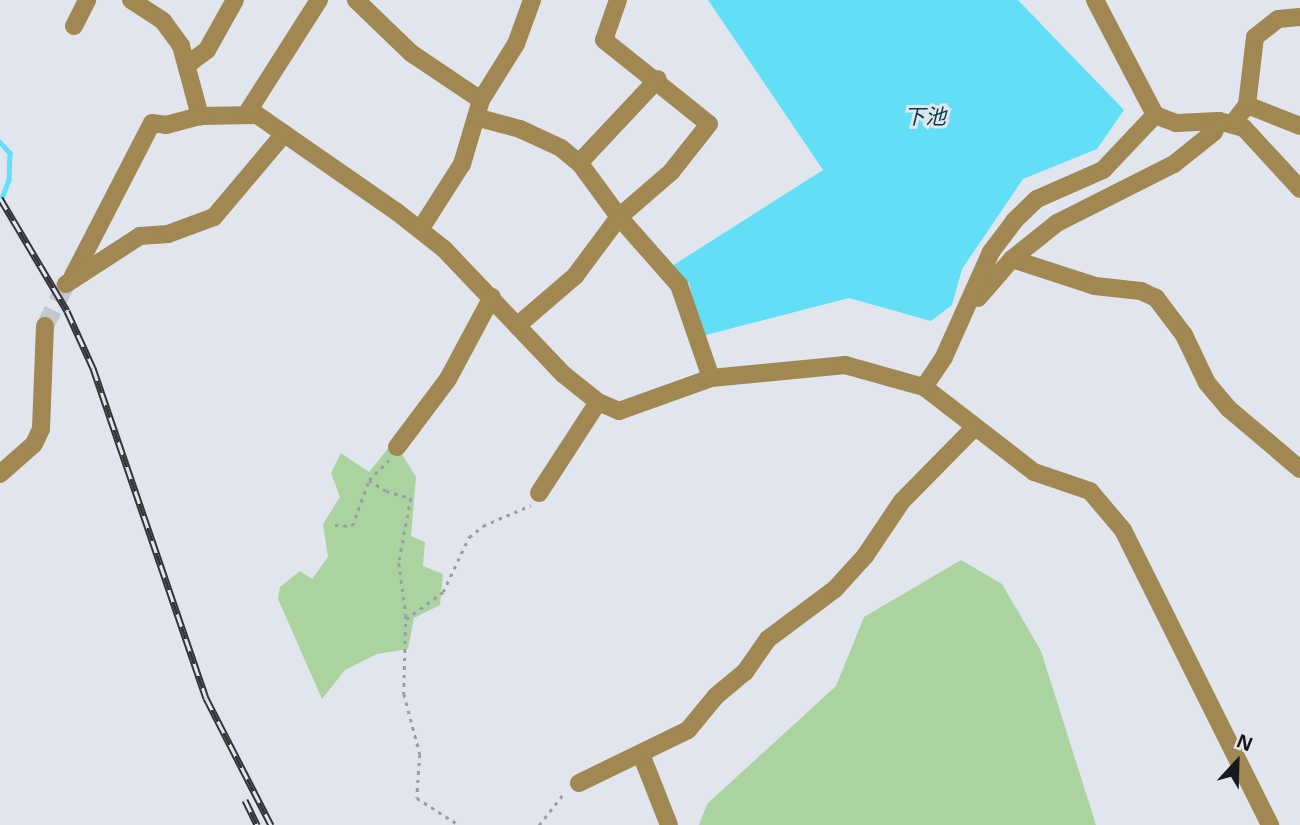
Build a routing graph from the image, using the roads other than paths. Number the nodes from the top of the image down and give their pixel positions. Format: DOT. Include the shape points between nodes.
graph roads {
  1 [pos="87,0"];
  2 [pos="131,0"];
  3 [pos="235,0"];
  4 [pos="319,0"];
  5 [pos="356,0"];
  6 [pos="532,0"];
  7 [pos="618,0"];
  8 [pos="1095,0"];
  9 [pos="1300,17"];
  10 [pos="74,26"];
  11 [pos="187,65"];
  12 [pos="658,79"];
  13 [pos="481,100"];
  14 [pos="1247,105"];
  15 [pos="247,113"];
  16 [pos="200,116"];
  17 [pos="1155,116"];
  18 [pos="479,118"];
  19 [pos="1226,122"];
  20 [pos="1300,125"];
  21 [pos="284,134"];
  22 [pos="579,163"];
  23 [pos="1300,189"];
  24 [pos="619,217"];
  25 [pos="420,230"];
  26 [pos="1012,259"];
  27 [pos="492,297"];
  28 [pos="963,315"];
  29 [pos="518,325"];
  30 [pos="45,326"];
  31 [pos="711,378"];
  32 [pos="924,387"];
  33 [pos="597,402"];
  34 [pos="974,428"];
  35 [pos="397,447"];
  36 [pos="1300,469"];
  37 [pos="0,474"];
  38 [pos="540,493"];
  39 [pos="641,754"];
  40 [pos="579,783"];
  41 [pos="669,825"];
  42 [pos="1270,825"];
  1 -- 10 [label="street"];
  2 -- 11 [label="street" via="163,22 181,46"];
  3 -- 11 [label="street" via="207,50"];
  4 -- 15 [label="street"];
  5 -- 13 [label="street" via="411,53"];
  6 -- 13 [label="street" via="516,44"];
  7 -- 12 [label="street" via="604,40"];
  8 -- 17 [label="street"];
  9 -- 14 [label="street" via="1278,19 1255,37"];
  11 -- 16 [label="street"];
  12 -- 22 [label="street"];
  12 -- 24 [label="street" via="709,124 671,172"];
  13 -- 18 [label="street"];
  14 -- 19 [label="street"];
  14 -- 20 [label="street"];
  15 -- 16 [label="street"];
  15 -- 21 [label="street"];
  16 -- 21 [label="street" via="166,125 152,123 69,280 140,236 168,234 214,217"];
  17 -- 19 [label="street" via="1176,123"];
  17 -- 28 [label="street" via="1103,170 1037,199 1014,221 991,252"];
  18 -- 22 [label="street" via="542,137"];
  18 -- 25 [label="street" via="462,164"];
  19 -- 23 [label="street" via="1259,138"];
  19 -- 26 [label="street" via="1174,164 1068,216"];
  21 -- 25 [label="street"];
  22 -- 24 [label="street"];
  24 -- 29 [label="street" via="575,276"];
  24 -- 31 [label="street" via="679,285"];
  25 -- 27 [label="street"];
  26 -- 28 [label="street"];
  26 -- 36 [label="street" via="1095,286 1141,291 1156,298 1184,335 1207,383 1229,409"];
  27 -- 29 [label="street"];
  27 -- 35 [label="street" via="448,379"];
  28 -- 32 [label="street"];
  29 -- 33 [label="street" via="563,374"];
  30 -- 37 [label="street" via="41,429 34,444"];
  31 -- 32 [label="street" via="845,365"];
  31 -- 33 [label="street" via="620,411"];
  32 -- 34 [label="street"];
  33 -- 38 [label="street"];
  34 -- 39 [label="street" via="902,501 835,589 768,639 745,672 727,684 688,730"];
  34 -- 42 [label="street" via="1034,472 1090,491 1105,503 1139,561"];
  39 -- 40 [label="street"];
  39 -- 41 [label="street"];
}
